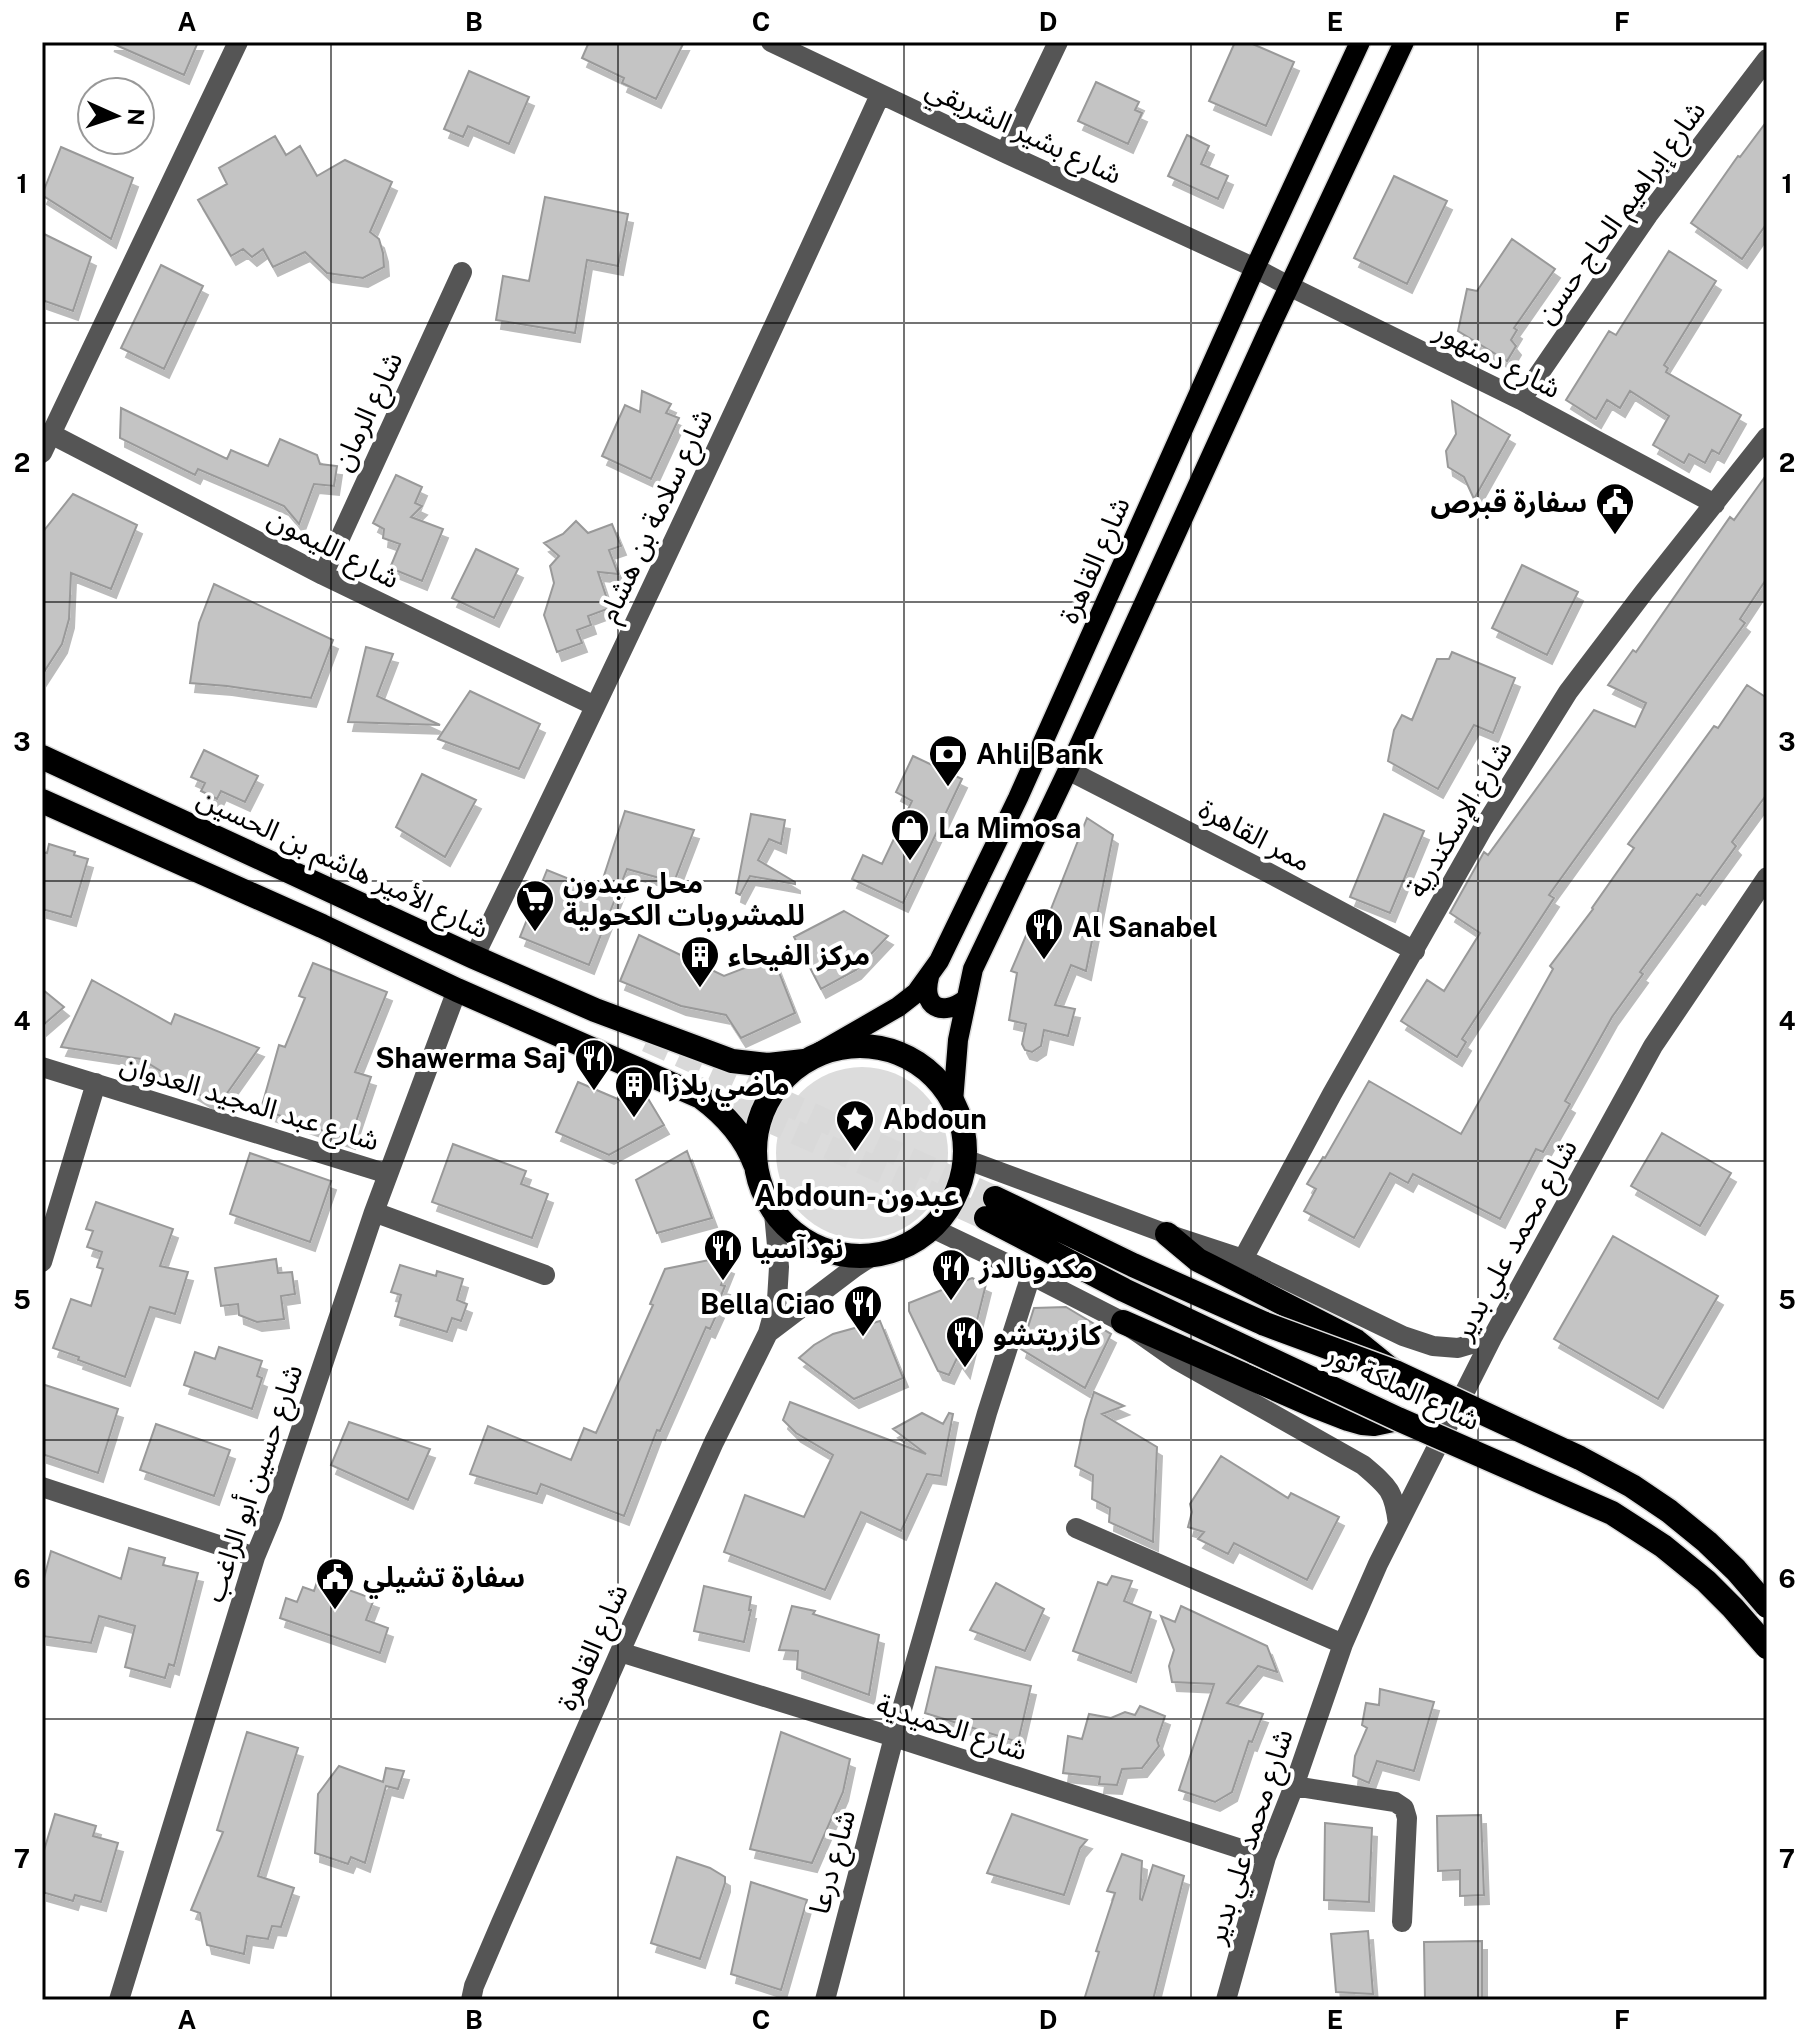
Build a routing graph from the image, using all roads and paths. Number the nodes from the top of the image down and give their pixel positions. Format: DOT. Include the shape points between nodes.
graph roads {
  1 [pos="238,42"];
  2 [pos="771,42"];
  3 [pos="1058,42"];
  4 [pos="1360,42"];
  5 [pos="1404,42"];
  6 [pos="1767,59"];
  7 [pos="880,95"];
  8 [pos="1005,153"];
  9 [pos="1255,268"];
  10 [pos="462,272"];
  11 [pos="1289,286"];
  12 [pos="1521,400"];
  13 [pos="1767,437"];
  14 [pos="46,444"];
  15 [pos="1715,504"];
  16 [pos="323,575"];
  17 [pos="595,706"];
  18 [pos="42,757"];
  19 [pos="1068,770"];
  20 [pos="42,801"];
  21 [pos="1767,877"];
  22 [pos="1415,951"];
  23 [pos="474,957"];
  24 [pos="929,977"];
  25 [pos="457,990"];
  26 [pos="965,1000"];
  27 [pos="812,1057"];
  28 [pos="42,1067"];
  29 [pos="96,1083"];
  30 [pos="953,1102"];
  31 [pos="965,1159"];
  32 [pos="755,1164"];
  33 [pos="388,1174"];
  34 [pos="374,1212"];
  35 [pos="774,1213"];
  36 [pos="932,1228"];
  37 [pos="1167,1234"];
  38 [pos="872,1256"];
  39 [pos="1243,1259"];
  40 [pos="42,1262"];
  41 [pos="545,1275"];
  42 [pos="1031,1275"];
  43 [pos="1123,1322"];
  44 [pos="768,1333"];
  45 [pos="1492,1338"];
  46 [pos="1395,1372"];
  47 [pos="1398,1419"];
  48 [pos="42,1487"];
  49 [pos="1398,1524"];
  50 [pos="1076,1528"];
  51 [pos="255,1557"];
  52 [pos="1767,1606"];
  53 [pos="1343,1644"];
  54 [pos="1767,1647"];
  55 [pos="620,1652"];
  56 [pos="894,1737"];
  57 [pos="1294,1786"];
  58 [pos="1266,1857"];
  59 [pos="1402,1922"];
  60 [pos="470,1995"];
  61 [pos="119,2000"];
  62 [pos="825,2000"];
  63 [pos="1226,2000"];
  1 -- 14 [label="street"];
  2 -- 7 [label="street, شارع بشير الشريقي"];
  3 -- 8 [label="street"];
  4 -- 9 [label="main road, شارع القاهرة"];
  5 -- 11 [label="main road"];
  6 -- 12 [label="street, شارع إبراهيم الحاج حسن" via="1648,215"];
  7 -- 8 [label="street, شارع بشير الشريقي"];
  7 -- 17 [label="street, شارع سلامة بن هشام"];
  8 -- 9 [label="street, شارع بشير الشريقي"];
  9 -- 11 [label="street, شارع دمنهور"];
  9 -- 24 [label="main road, شارع القاهرة" via="1018,798"];
  10 -- 16 [label="street, شارع الرمان"];
  11 -- 12 [label="street, شارع دمنهور"];
  11 -- 19 [label="main road"];
  12 -- 15 [label="street, شارع دمنهور"];
  13 -- 15 [label="street, شارع الإسكندرية"];
  14 -- 16 [label="street, شارع الليمون"];
  15 -- 22 [label="street, شارع الإسكندرية" via="1568,692"];
  16 -- 17 [label="street, شارع الليمون"];
  17 -- 23 [label="street, شارع سلامة بن هشام"];
  18 -- 23 [label="highway, شارع الأمير هاشم بن الحسين"];
  19 -- 22 [label="street, ممر القاهرة"];
  19 -- 26 [label="main road" via="973,969"];
  20 -- 25 [label="highway"];
  21 -- 45 [label="street, شارع محمد علي بدير" via="1653,1046"];
  22 -- 39 [label="street, شارع الإسكندرية"];
  23 -- 27 [label="highway, شارع الأمير هاشم بن الحسين" via="732,1061 768,1065"];
  24 -- 26 [label="main road" via="926,991 935,1007 948,1009"];
  24 -- 27 [label="main road, شارع القاهرة" via="898,1007"];
  25 -- 32 [label="highway" via="701,1097 724,1116"];
  25 -- 33 [label="street, شارع حسين أبو الراغب"];
  26 -- 30 [label="main road"];
  27 -- 30 [label="highway" via="851,1045 881,1047 910,1058 935,1077"];
  27 -- 32 [label="highway" via="781,1080 764,1105"];
  28 -- 29 [label="street, شارع عبد المجيد العدوان"];
  29 -- 33 [label="street, شارع عبد المجيد العدوان"];
  29 -- 40 [label="street, شارع عبد المجيد العدوان"];
  30 -- 31 [label="highway" via="961,1120"];
  31 -- 36 [label="highway" via="960,1185"];
  31 -- 37 [label="street, شارع الملكة نور"];
  32 -- 35 [label="highway"];
  33 -- 34 [label="street, شارع حسين أبو الراغب"];
  34 -- 41 [label="street"];
  34 -- 51 [label="street, شارع حسين أبو الراغب"];
  35 -- 38 [label="highway" via="817,1248 844,1256"];
  35 -- 44 [label="street, شارع القاهرة" via="779,1267"];
  36 -- 38 [label="highway" via="904,1247"];
  36 -- 42 [label="street"];
  37 -- 39 [label="street, شارع الملكة نور"];
  37 -- 46 [label="highway" via="1198,1260 1356,1341"];
  38 -- 44 [label="street, شارع القاهرة"];
  39 -- 45 [label="street, شارع الملكة نور" via="1433,1346 1458,1348"];
  42 -- 43 [label="street"];
  42 -- 56 [label="street, شارع درعا"];
  43 -- 47 [label="highway" via="1348,1419 1374,1424"];
  43 -- 49 [label="street" via="1177,1360 1363,1465 1395,1499"];
  44 -- 55 [label="street, شارع القاهرة"];
  45 -- 49 [label="street, شارع محمد علي بدير"];
  46 -- 47 [label="highway, شارع الملكة نور, bridge" via="1265,1324 990,1208 1124,1290"];
  46 -- 52 [label="highway, شارع الملكة نور, bridge" via="1632,1486 1707,1542"];
  47 -- 54 [label="highway, شارع الملكة نور, bridge" via="1612,1513 1706,1581"];
  48 -- 51 [label="street"];
  49 -- 53 [label="street, شارع محمد علي بدير"];
  50 -- 53 [label="street"];
  51 -- 61 [label="street, شارع حسين أبو الراغب"];
  53 -- 57 [label="street, شارع محمد علي بدير"];
  55 -- 56 [label="street, شارع الحميدية"];
  55 -- 60 [label="street, شارع القاهرة"];
  56 -- 58 [label="street, شارع الحميدية"];
  56 -- 62 [label="street, شارع درعا"];
  57 -- 58 [label="street, شارع محمد علي بدير"];
  57 -- 59 [label="street" via="1395,1802 1404,1808"];
  58 -- 63 [label="street, شارع محمد علي بدير"];
}
